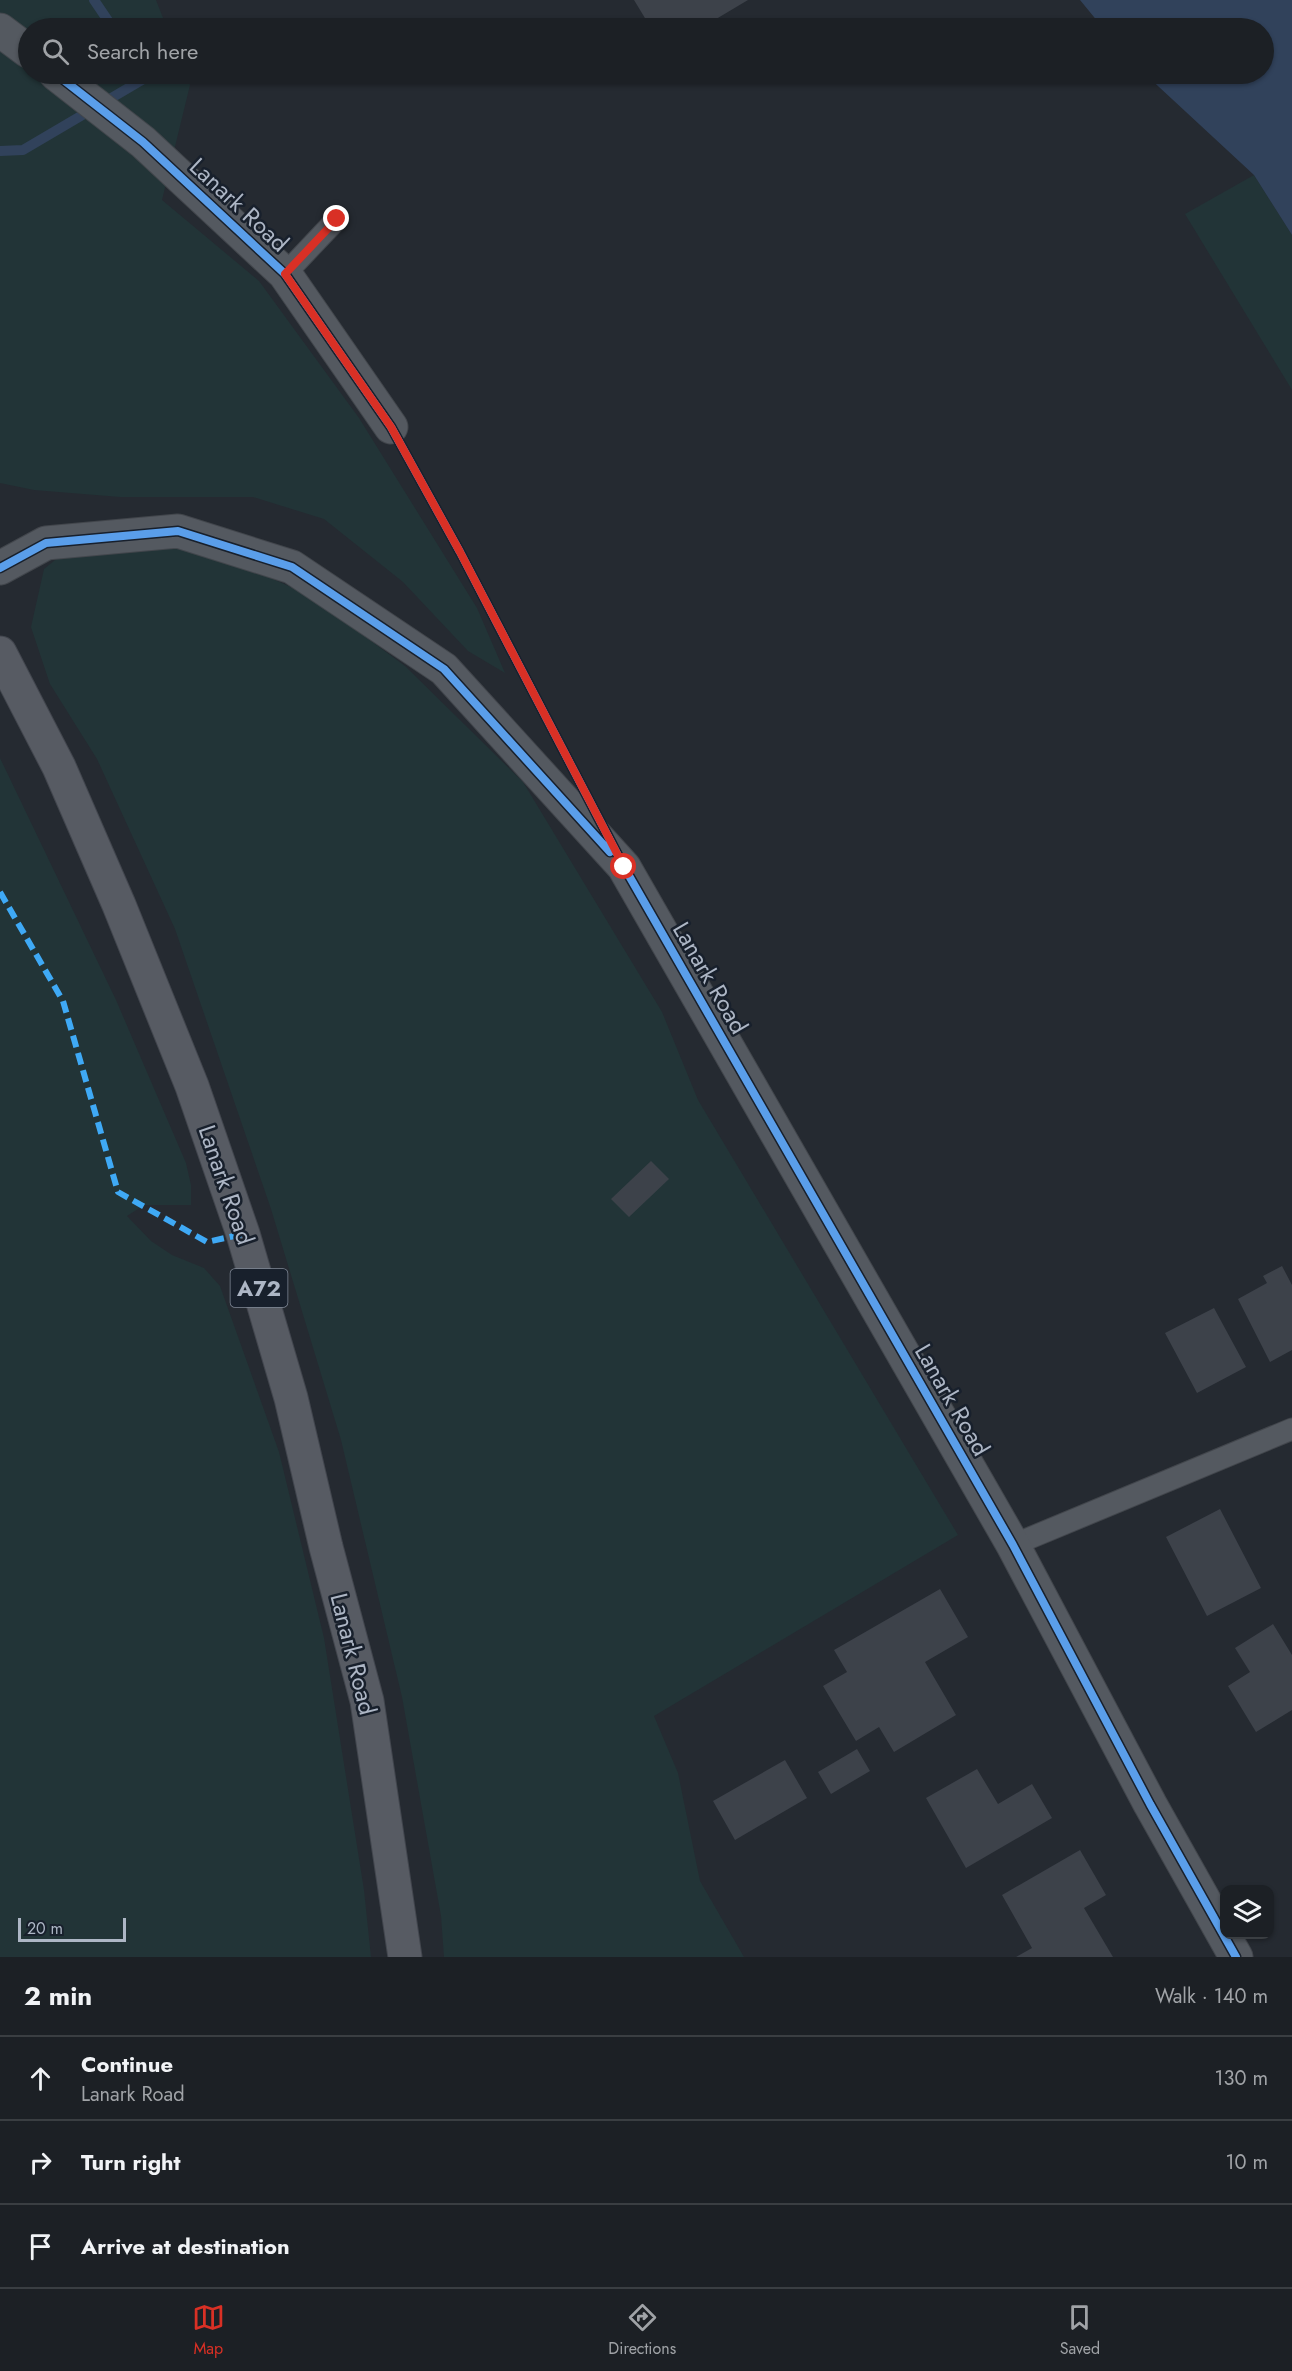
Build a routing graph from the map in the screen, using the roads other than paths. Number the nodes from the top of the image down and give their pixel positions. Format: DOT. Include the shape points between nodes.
graph roads {
  1 [pos="69,84"];
  2 [pos="337,219"];
  3 [pos="285,274"];
  4 [pos="391,427"];
  5 [pos="0,568"];
  6 [pos="0,653"];
  7 [pos="1292,1429"];
  8 [pos="1013,1545"];
  9 [pos="405,1957"];
  10 [pos="1236,1957"];
  1 -- 3 [label="street, Lanark Road" via="142,142"];
  2 -- 3 [label="lane"];
  3 -- 4 [label="street, Lanark Road"];
  5 -- 8 [label="street, Lanark Road" via="46,543 178,531 292,567 444,669 624,867"];
  6 -- 9 [label="main road, Lanark Road / A72" via="58,767 119,905 192,1086 243,1234 291,1398 367,1701"];
  7 -- 8 [label="lane"];
  8 -- 10 [label="street, Lanark Road"];
}
